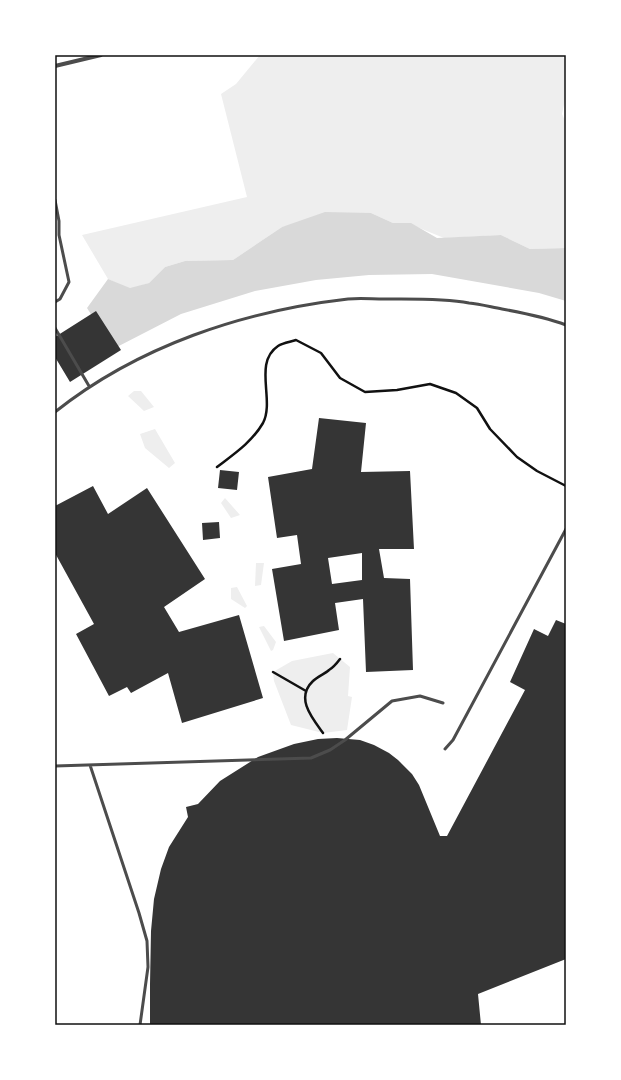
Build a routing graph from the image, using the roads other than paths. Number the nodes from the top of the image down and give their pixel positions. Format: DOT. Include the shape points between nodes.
graph roads {
  1 [pos="101,55"];
  2 [pos="55,66"];
  3 [pos="55,200"];
  4 [pos="55,302"];
  5 [pos="566,325"];
  6 [pos="55,328"];
  7 [pos="89,386"];
  8 [pos="55,412"];
  9 [pos="566,529"];
  10 [pos="443,704"];
  11 [pos="445,748"];
  12 [pos="90,765"];
  13 [pos="55,766"];
  14 [pos="140,1025"];
  1 -- 2 [label="street"];
  3 -- 4 [label="lane" via="69,282 60,299"];
  5 -- 7 [label="lane" via="545,317 468,302 349,299 290,308 224,324 133,361"];
  6 -- 7 [label="lane"];
  7 -- 8 [label="lane"];
  9 -- 11 [label="lane" via="453,740"];
  10 -- 12 [label="lane" via="420,696 392,701 345,740 311,758"];
  12 -- 13 [label="lane"];
  12 -- 14 [label="lane" via="147,941 148,967"];
}
